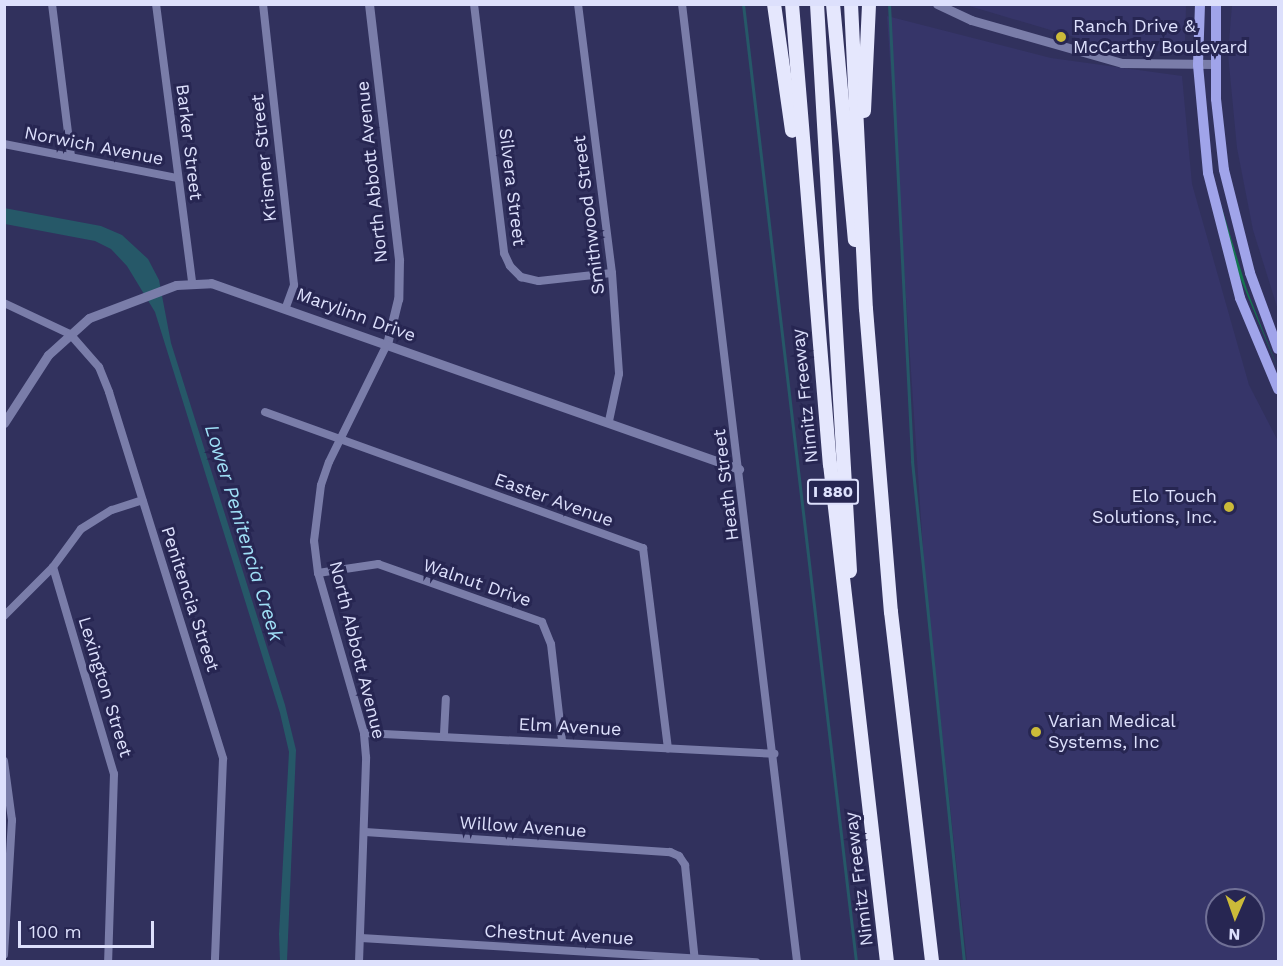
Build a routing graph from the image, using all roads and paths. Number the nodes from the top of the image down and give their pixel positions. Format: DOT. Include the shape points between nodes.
graph roads {
  1 [pos="52,4"];
  2 [pos="156,4"];
  3 [pos="263,4"];
  4 [pos="369,4"];
  5 [pos="474,4"];
  6 [pos="578,4"];
  7 [pos="682,4"];
  8 [pos="774,4"];
  9 [pos="792,4"];
  10 [pos="817,4"];
  11 [pos="833,4"];
  12 [pos="851,4"];
  13 [pos="869,4"];
  14 [pos="937,4"];
  15 [pos="1200,4"];
  16 [pos="1216,4"];
  17 [pos="1198,64"];
  18 [pos="1215,64"];
  19 [pos="4,144"];
  20 [pos="72,156"];
  21 [pos="860,176"];
  22 [pos="178,178"];
  23 [pos="808,240"];
  24 [pos="612,273"];
  25 [pos="192,283"];
  26 [pos="4,303"];
  27 [pos="286,307"];
  28 [pos="70,333"];
  29 [pos="387,344"];
  30 [pos="1278,349"];
  31 [pos="1278,389"];
  32 [pos="265,412"];
  33 [pos="609,421"];
  34 [pos="4,423"];
  35 [pos="339,439"];
  36 [pos="739,469"];
  37 [pos="142,500"];
  38 [pos="53,567"];
  39 [pos="318,573"];
  40 [pos="891,612"];
  41 [pos="4,616"];
  42 [pos="446,699"];
  43 [pos="364,733"];
  44 [pos="444,734"];
  45 [pos="562,741"];
  46 [pos="861,744"];
  47 [pos="668,748"];
  48 [pos="774,754"];
  49 [pos="4,761"];
  50 [pos="365,832"];
  51 [pos="361,938"];
  52 [pos="4,955"];
  53 [pos="695,960"];
  54 [pos="108,962"];
  55 [pos="215,962"];
  56 [pos="359,962"];
  57 [pos="756,962"];
  58 [pos="797,962"];
  59 [pos="887,962"];
  60 [pos="932,962"];
  1 -- 20 [label="street"];
  2 -- 22 [label="street, Barker Street"];
  3 -- 27 [label="street, Krismer Street" via="294,285"];
  4 -- 29 [label="street, North Abbott Avenue" via="399,260 398,299"];
  5 -- 24 [label="street, Silvera Street" via="504,253 510,266 521,277 539,281"];
  6 -- 24 [label="street, Smithwood Street"];
  7 -- 36 [label="street, Heath Street"];
  8 -- 23 [label="highway"];
  9 -- 23 [label="highway, Nimitz Freeway / I 880"];
  10 -- 46 [label="highway"];
  11 -- 40 [label="highway" via="880,549"];
  12 -- 21 [label="highway, I 880"];
  13 -- 21 [label="highway"];
  14 -- 17 [label="street" via="971,20 1122,63"];
  15 -- 17 [label="main road"];
  16 -- 18 [label="main road"];
  17 -- 18 [label="street"];
  17 -- 31 [label="main road" via="1208,172 1224,246 1247,317"];
  18 -- 30 [label="main road" via="1220,134 1232,206 1250,273"];
  19 -- 20 [label="street, Norwich Avenue"];
  20 -- 22 [label="street, Norwich Avenue"];
  21 -- 40 [label="highway, I 880" via="866,309"];
  22 -- 25 [label="street, Barker Street"];
  23 -- 46 [label="highway, Nimitz Freeway / I 880"];
  24 -- 33 [label="street, Smithwood Street" via="619,374"];
  25 -- 27 [label="street, Marylinn Drive" via="229,287"];
  25 -- 28 [label="street, Marylinn Drive" via="162,289 88,318"];
  26 -- 28 [label="street, Penitencia Street"];
  27 -- 29 [label="street, Marylinn Drive"];
  28 -- 34 [label="street, Marylinn Drive" via="48,355"];
  28 -- 37 [label="street, Penitencia Street" via="105,380"];
  29 -- 33 [label="street, Marylinn Drive"];
  29 -- 35 [label="street, North Abbott Avenue"];
  32 -- 35 [label="street, Easter Avenue"];
  33 -- 36 [label="street, Marylinn Drive"];
  35 -- 39 [label="street, North Abbott Avenue" via="321,485 316,513"];
  35 -- 47 [label="street, Easter Avenue" via="643,548"];
  36 -- 48 [label="street, Heath Street"];
  37 -- 38 [label="street" via="94,519 71,540"];
  37 -- 55 [label="street, Penitencia Street" via="223,759"];
  38 -- 41 [label="street"];
  38 -- 54 [label="street, Lexington Street" via="114,774"];
  39 -- 43 [label="street, North Abbott Avenue"];
  39 -- 45 [label="street, Walnut Drive" via="378,564 542,622 550,644"];
  40 -- 60 [label="highway, I 880"];
  42 -- 44 [label="street"];
  43 -- 44 [label="street, Elm Avenue"];
  43 -- 50 [label="street, North Abbott Avenue"];
  44 -- 45 [label="street, Elm Avenue"];
  45 -- 47 [label="street, Elm Avenue"];
  46 -- 59 [label="highway, Nimitz Freeway / I 880"];
  47 -- 48 [label="street, Elm Avenue"];
  48 -- 58 [label="street, Heath Street"];
  49 -- 52 [label="street" via="12,796"];
  50 -- 51 [label="street, North Abbott Avenue"];
  50 -- 53 [label="street, Willow Avenue" via="670,852 679,856 685,866"];
  51 -- 53 [label="street, Chestnut Avenue"];
  51 -- 56 [label="street, North Abbott Avenue"];
  53 -- 57 [label="street, Chestnut Avenue"];
}
